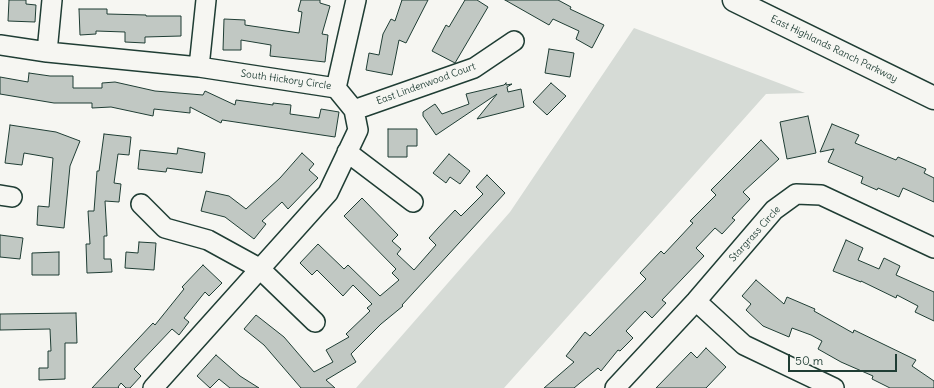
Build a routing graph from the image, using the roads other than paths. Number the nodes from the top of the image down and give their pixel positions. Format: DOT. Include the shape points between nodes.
graph roads {
  1 [pos="52,0"];
  2 [pos="206,0"];
  3 [pos="356,0"];
  4 [pos="734,0"];
  5 [pos="514,41"];
  6 [pos="0,45"];
  7 [pos="47,52"];
  8 [pos="199,68"];
  9 [pos="336,88"];
  10 [pos="934,98"];
  11 [pos="354,110"];
  12 [pos="347,152"];
  13 [pos="413,202"];
  14 [pos="141,204"];
  15 [pos="934,248"];
  16 [pos="259,268"];
  17 [pos="696,301"];
  18 [pos="315,322"];
  19 [pos="158,386"];
  20 [pos="828,386"];
  21 [pos="615,388"];
  1 -- 7 [label="street"];
  2 -- 8 [label="street"];
  3 -- 9 [label="street"];
  4 -- 10 [label="main road, East Highlands Ranch Parkway"];
  5 -- 11 [label="street, East Lindenwood Court" via="474,68"];
  6 -- 7 [label="street, South Hickory Circle"];
  7 -- 8 [label="street, South Hickory Circle"];
  8 -- 9 [label="street, South Hickory Circle"];
  9 -- 11 [label="street, South Hickory Circle"];
  11 -- 12 [label="street, South Hickory Circle" via="358,130"];
  12 -- 13 [label="street"];
  12 -- 16 [label="street, South Hickory Circle" via="328,192"];
  14 -- 16 [label="street" via="165,228 208,240"];
  15 -- 17 [label="street, Stargrass Circle" via="821,195 796,194 774,210"];
  16 -- 18 [label="street"];
  16 -- 19 [label="street, South Hickory Circle"];
  17 -- 20 [label="street" via="744,345"];
  17 -- 21 [label="street, Stargrass Circle"];
}
